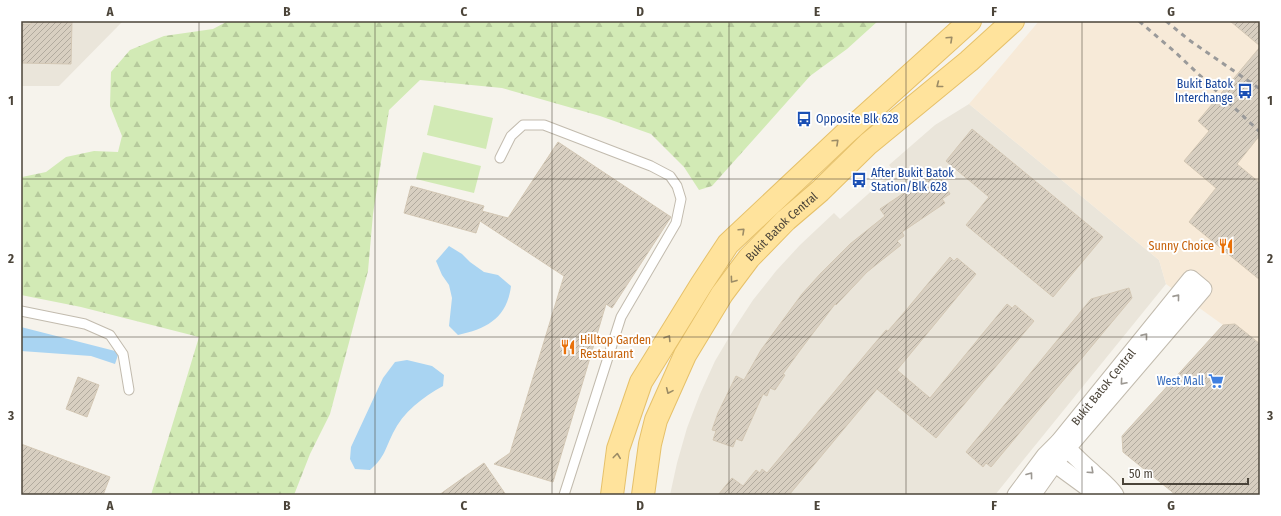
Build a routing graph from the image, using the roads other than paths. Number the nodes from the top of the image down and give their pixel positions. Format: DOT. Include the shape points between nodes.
graph roads {
  1 [pos="970,21"];
  2 [pos="1013,21"];
  3 [pos="500,158"];
  4 [pos="1197,284"];
  5 [pos="21,311"];
  6 [pos="129,390"];
  7 [pos="1063,445"];
  8 [pos="1049,460"];
  9 [pos="564,495"];
  10 [pos="612,495"];
  11 [pos="643,495"];
  12 [pos="1016,495"];
  13 [pos="1032,495"];
  14 [pos="1098,495"];
  15 [pos="1115,495"];
  10 -- 1 [label="main road, Bukit Batok Central, one-way" via="618,449 641,382 728,244"];
  2 -- 11 [label="main road, Bukit Batok Central, one-way" via="969,61 868,144 749,258 722,294 685,355 656,420"];
  3 -- 9 [label="lane" via="511,136 523,125 544,125 651,166 670,176 677,186 681,199 676,223 621,318"];
  4 -- 7 [label="street, Bukit Batok Central"];
  5 -- 6 [label="lane" via="85,324 110,335 123,354"];
  7 -- 8 [label="street, Bukit Batok Central"];
  7 -- 15 [label="street, one-way"];
  12 -- 8 [label="street, Bukit Batok Central, one-way"];
  8 -- 13 [label="street, Bukit Batok Central"];
  8 -- 14 [label="street"];
}
